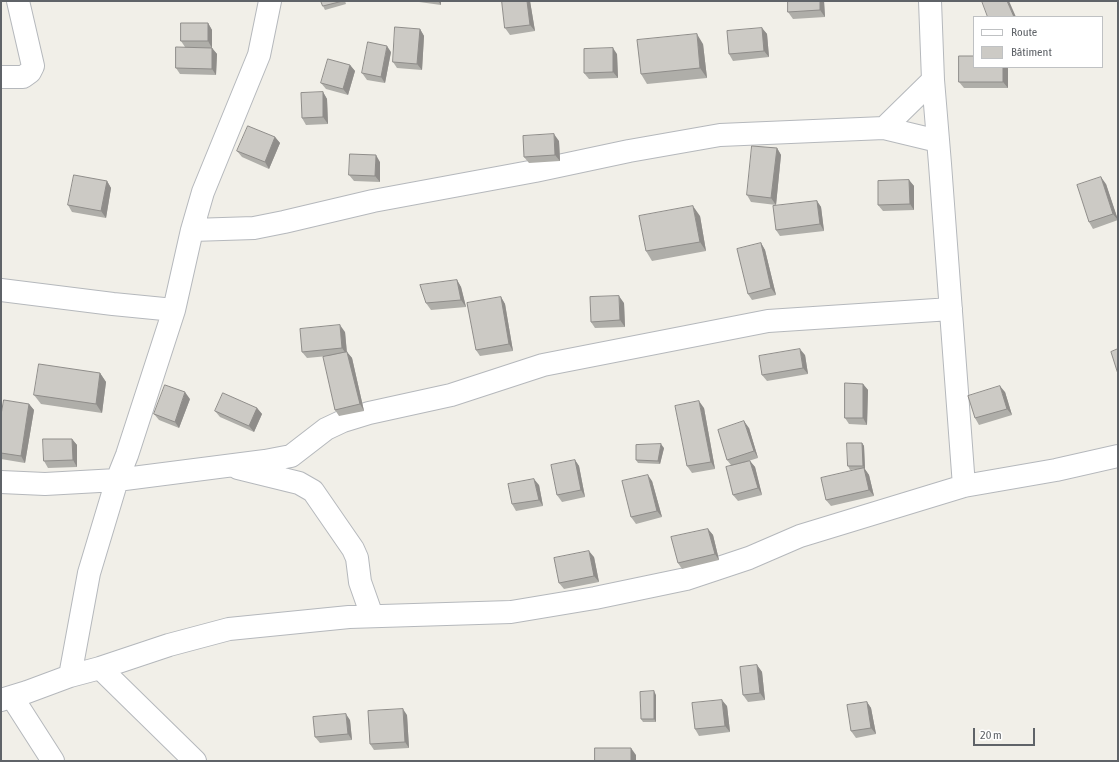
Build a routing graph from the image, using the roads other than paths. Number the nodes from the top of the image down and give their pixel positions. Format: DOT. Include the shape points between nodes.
graph roads {
  1 [pos="18,1"];
  2 [pos="270,1"];
  3 [pos="930,1"];
  4 [pos="1,77"];
  5 [pos="933,80"];
  6 [pos="884,128"];
  7 [pos="938,141"];
  8 [pos="192,230"];
  9 [pos="1,290"];
  10 [pos="951,309"];
  11 [pos="174,310"];
  12 [pos="1118,456"];
  13 [pos="228,465"];
  14 [pos="117,480"];
  15 [pos="1,482"];
  16 [pos="964,486"];
  17 [pos="372,616"];
  18 [pos="100,668"];
  19 [pos="70,676"];
  20 [pos="6,699"];
  21 [pos="53,761"];
  22 [pos="195,761"];
  1 -- 4 [label="street" via="33,66 23,77"];
  2 -- 8 [label="street" via="259,55 203,192"];
  3 -- 5 [label="street"];
  5 -- 6 [label="street"];
  5 -- 7 [label="street"];
  6 -- 7 [label="street"];
  6 -- 8 [label="street" via="720,136 629,151 380,200 254,228"];
  7 -- 10 [label="street"];
  8 -- 11 [label="street"];
  9 -- 11 [label="street"];
  10 -- 13 [label="street" via="768,321 543,365 451,395 343,421 326,429 291,456"];
  10 -- 16 [label="street"];
  11 -- 14 [label="street"];
  12 -- 16 [label="street"];
  13 -- 14 [label="street"];
  13 -- 17 [label="street" via="299,483 313,491 353,549 360,582"];
  14 -- 15 [label="street" via="45,484"];
  14 -- 19 [label="street" via="89,573"];
  16 -- 17 [label="street" via="800,536 749,558 686,579 511,612"];
  17 -- 18 [label="street" via="229,629 169,645"];
  18 -- 19 [label="street"];
  18 -- 22 [label="street"];
  19 -- 20 [label="street"];
  20 -- 21 [label="street"];
}
